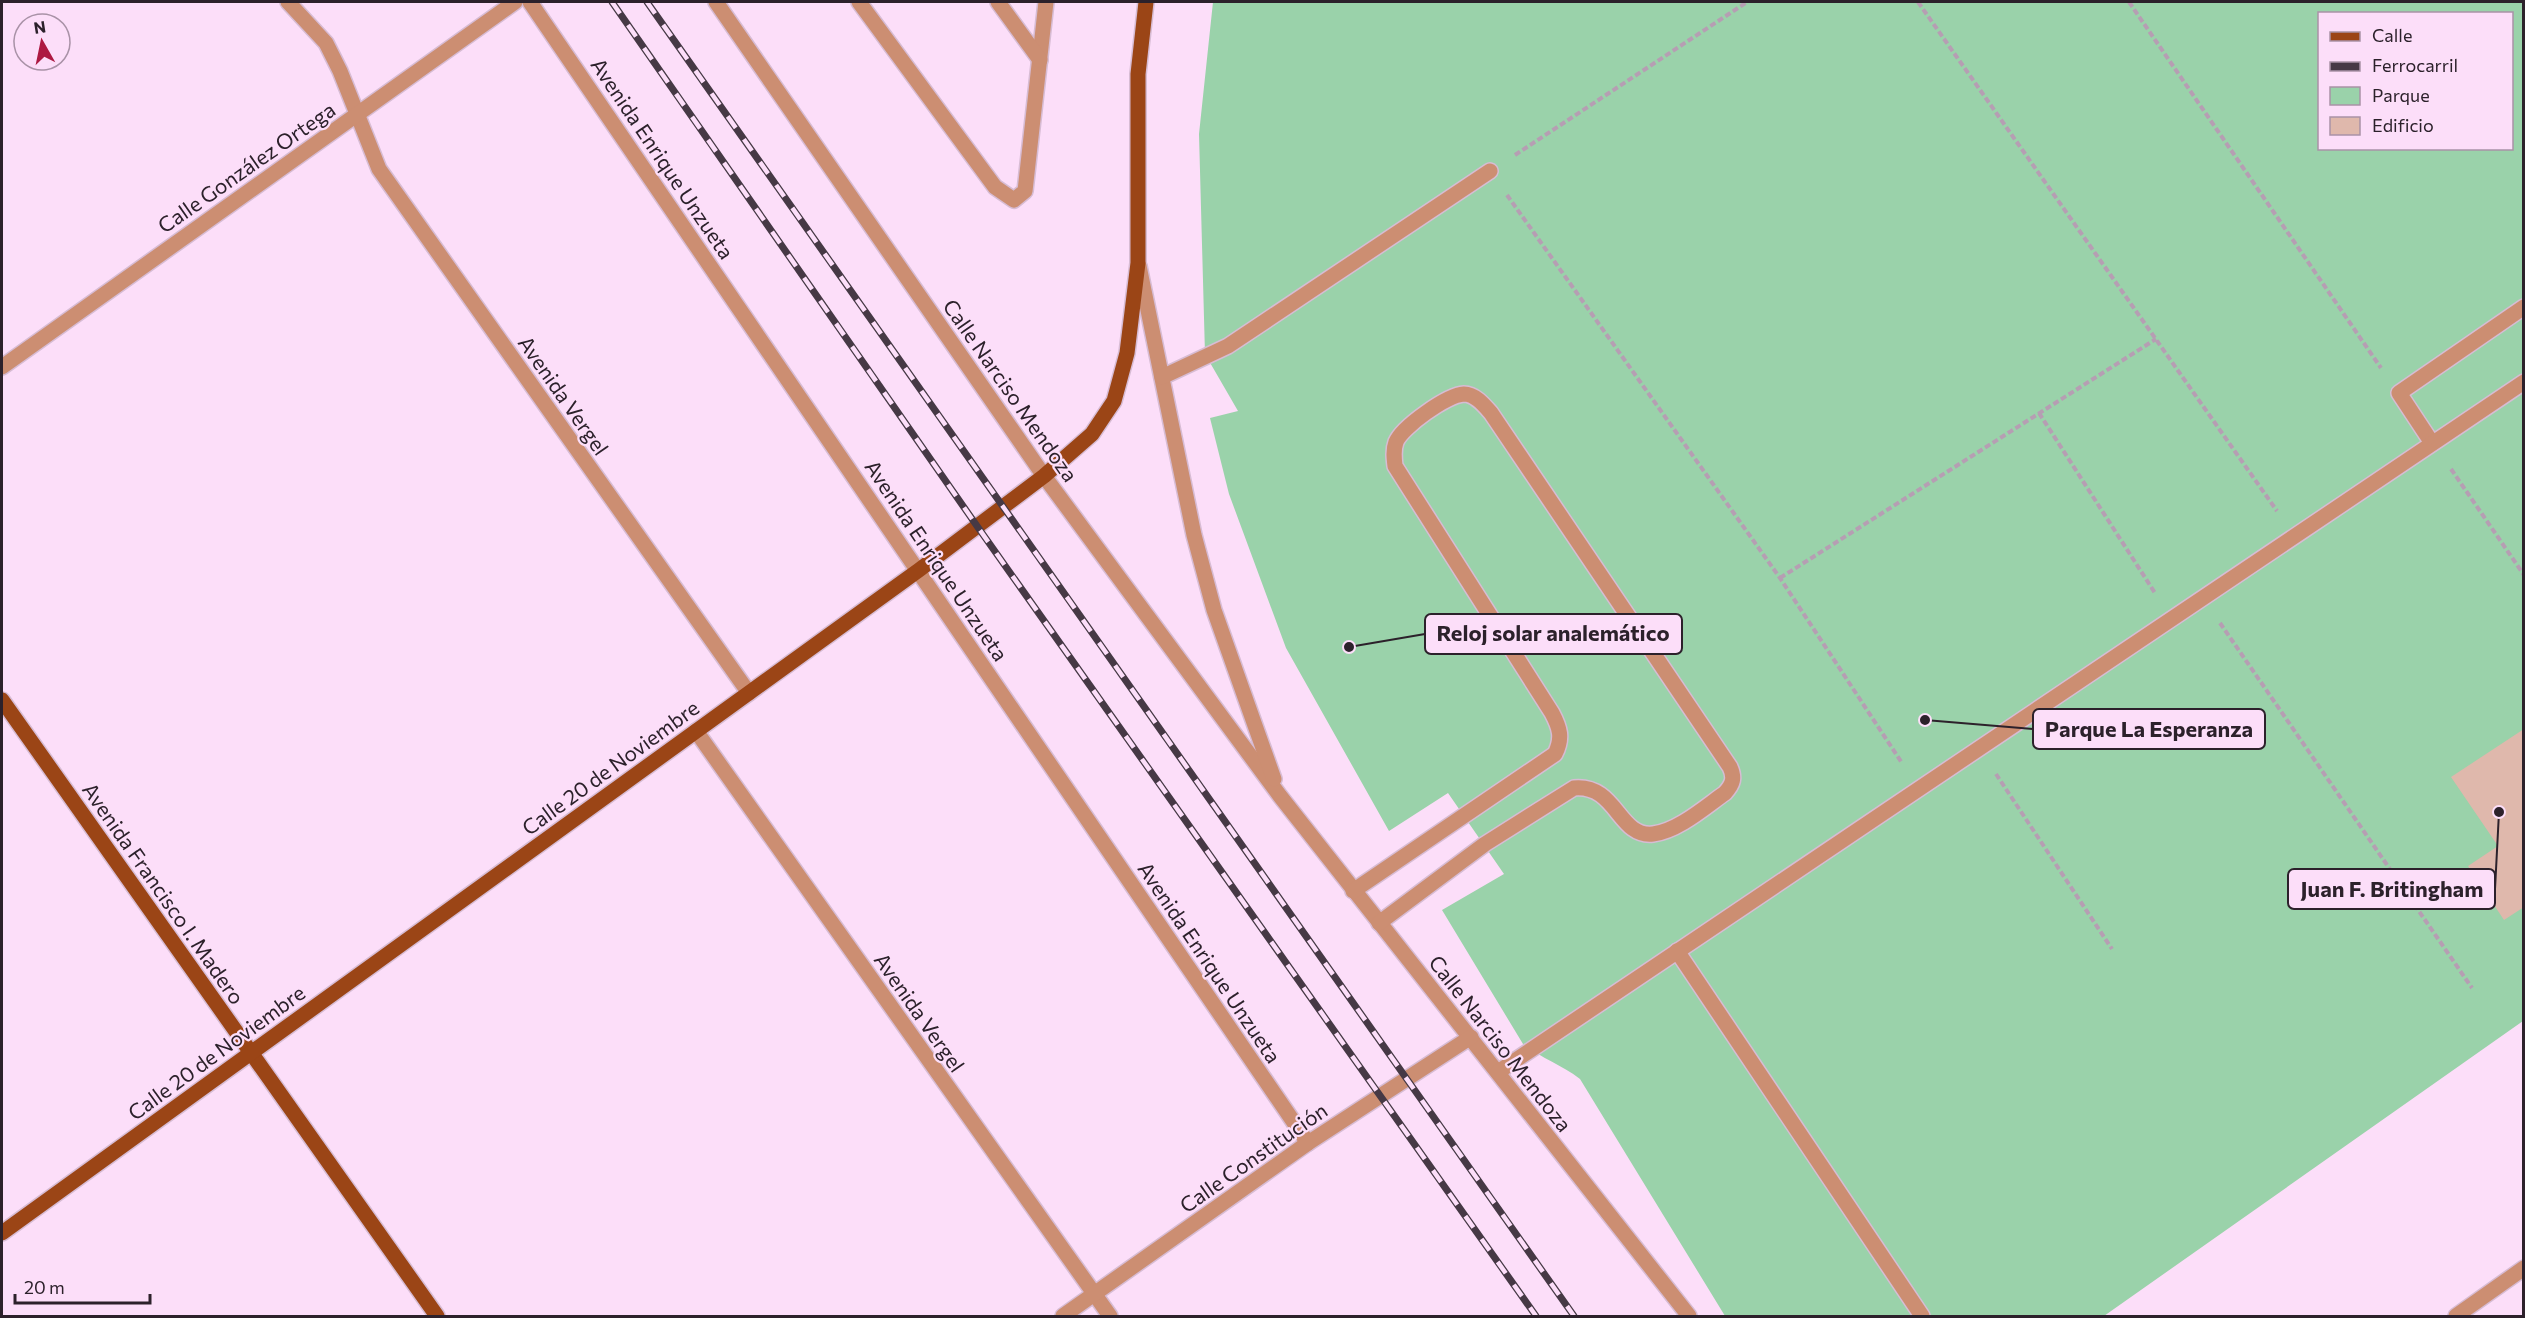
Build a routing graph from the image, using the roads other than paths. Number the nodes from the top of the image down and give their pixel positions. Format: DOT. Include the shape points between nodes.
graph roads {
  1 [pos="288,2"];
  2 [pos="515,2"];
  3 [pos="530,2"];
  4 [pos="716,2"];
  5 [pos="859,2"];
  6 [pos="998,2"];
  7 [pos="1046,2"];
  8 [pos="1146,2"];
  9 [pos="1040,60"];
  10 [pos="358,113"];
  11 [pos="1490,171"];
  12 [pos="1138,263"];
  13 [pos="2523,307"];
  14 [pos="2,367"];
  15 [pos="1162,377"];
  16 [pos="2523,382"];
  17 [pos="2432,443"];
  18 [pos="1044,476"];
  19 [pos="919,570"];
  20 [pos="749,693"];
  21 [pos="2,700"];
  22 [pos="696,731"];
  23 [pos="1280,796"];
  24 [pos="1353,891"];
  25 [pos="1379,924"];
  26 [pos="1677,951"];
  27 [pos="1471,1037"];
  28 [pos="251,1053"];
  29 [pos="1498,1072"];
  30 [pos="1308,1143"];
  31 [pos="2,1233"];
  32 [pos="2523,1268"];
  33 [pos="1094,1295"];
  34 [pos="437,1317"];
  35 [pos="1063,1317"];
  36 [pos="1110,1317"];
  37 [pos="1689,1317"];
  38 [pos="1922,1317"];
  39 [pos="2456,1317"];
  1 -- 10 [label="street, Avenida Vergel" via="326,43"];
  2 -- 10 [label="street, Calle González Ortega"];
  3 -- 19 [label="street, Avenida Enrique Unzueta"];
  4 -- 18 [label="street, Calle Narciso Mendoza"];
  5 -- 9 [label="street" via="995,187 1014,200 1025,191"];
  6 -- 9 [label="street"];
  7 -- 9 [label="street"];
  8 -- 12 [label="main road, Calle 20 de Noviembre" via="1138,74"];
  10 -- 14 [label="street, Calle González Ortega"];
  10 -- 20 [label="street, Avenida Vergel" via="379,169"];
  11 -- 15 [label="street" via="1228,346"];
  12 -- 15 [label="street, Calle Narciso Mendoza"];
  12 -- 18 [label="main road, Calle 20 de Noviembre" via="1127,353 1114,401 1092,434"];
  13 -- 17 [label="street" via="2398,393"];
  15 -- 23 [label="street, Calle Narciso Mendoza" via="1194,535 1214,610"];
  16 -- 17 [label="street"];
  17 -- 26 [label="street"];
  18 -- 19 [label="main road, Calle 20 de Noviembre"];
  18 -- 23 [label="street, Calle Narciso Mendoza"];
  19 -- 20 [label="main road, Calle 20 de Noviembre"];
  19 -- 30 [label="street, Avenida Enrique Unzueta"];
  20 -- 22 [label="main road, Calle 20 de Noviembre"];
  21 -- 28 [label="main road, Avenida Francisco I. Madero"];
  22 -- 28 [label="main road, Calle 20 de Noviembre"];
  22 -- 33 [label="street, Avenida Vergel"];
  23 -- 24 [label="street, Calle Narciso Mendoza"];
  24 -- 25 [label="street, Calle Narciso Mendoza"];
  24 -- 25 [label="street" via="1555,754 1561,744 1560,729 1552,712 1395,466 1395,444 1407,426 1442,404 1464,394 1473,396 1491,412 1730,767 1732,785 1670,829 1653,834 1630,826 1598,791 1574,788 1485,844"];
  25 -- 27 [label="street, Calle Narciso Mendoza"];
  26 -- 29 [label="street"];
  26 -- 38 [label="street"];
  27 -- 29 [label="street, Calle Narciso Mendoza"];
  27 -- 30 [label="street, Calle Constitución"];
  28 -- 31 [label="main road, Calle 20 de Noviembre"];
  28 -- 34 [label="main road, Avenida Francisco I. Madero"];
  29 -- 37 [label="street, Calle Narciso Mendoza"];
  30 -- 33 [label="street, Calle Constitución"];
  32 -- 39 [label="street"];
  33 -- 35 [label="street, Calle Constitución"];
  33 -- 36 [label="street, Avenida Vergel"];
}
